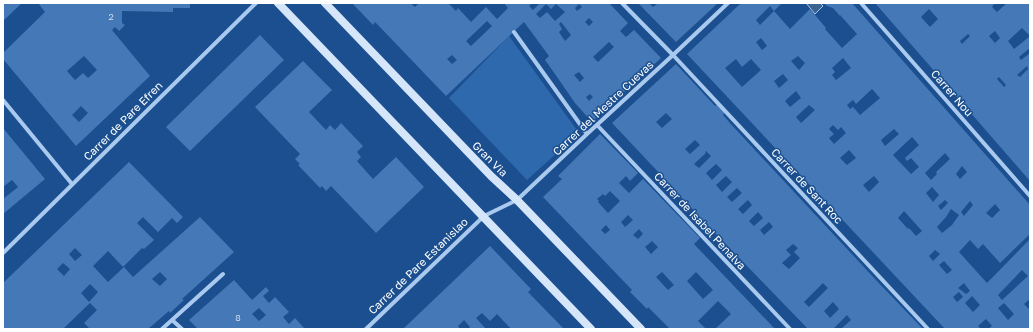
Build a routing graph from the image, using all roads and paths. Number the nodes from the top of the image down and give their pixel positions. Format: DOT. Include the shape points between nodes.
graph roads {
  1 [pos="256,3"];
  2 [pos="278,3"];
  3 [pos="325,3"];
  4 [pos="622,3"];
  5 [pos="728,3"];
  6 [pos="861,3"];
  7 [pos="514,32"];
  8 [pos="673,55"];
  9 [pos="3,100"];
  10 [pos="597,124"];
  11 [pos="587,134"];
  12 [pos="72,184"];
  13 [pos="1030,196"];
  14 [pos="517,200"];
  15 [pos="484,216"];
  16 [pos="3,253"];
  17 [pos="223,274"];
  18 [pos="172,320"];
  19 [pos="162,329"];
  20 [pos="182,329"];
  21 [pos="366,329"];
  22 [pos="591,329"];
  23 [pos="641,329"];
  24 [pos="790,329"];
  25 [pos="928,329"];
  1 -- 12 [label="street, Carrer de Pare Efren"];
  2 -- 15 [label="street"];
  3 -- 14 [label="street, Gran Via"];
  4 -- 8 [label="street, Carrer de Sant Roc"];
  5 -- 8 [label="street, Carrer del Mestre Cuevas"];
  6 -- 13 [label="street, Carrer Nou"];
  7 -- 11 [label="street"];
  8 -- 10 [label="street, Carrer del Mestre Cuevas"];
  8 -- 25 [label="street, Carrer de Sant Roc"];
  9 -- 12 [label="street"];
  10 -- 11 [label="street, Carrer del Mestre Cuevas"];
  10 -- 24 [label="street, Carrer de Isabel Penalva"];
  11 -- 14 [label="street, Carrer del Mestre Cuevas"];
  12 -- 16 [label="street, Carrer de Pare Efren"];
  14 -- 15 [label="street, Carrer del Mestre Cuevas"];
  14 -- 23 [label="street, Gran Via"];
  15 -- 21 [label="street, Carrer de Pare Estanislao"];
  15 -- 22 [label="street"];
  17 -- 18 [label="street"];
  18 -- 19 [label="street"];
  18 -- 20 [label="street"];
}
